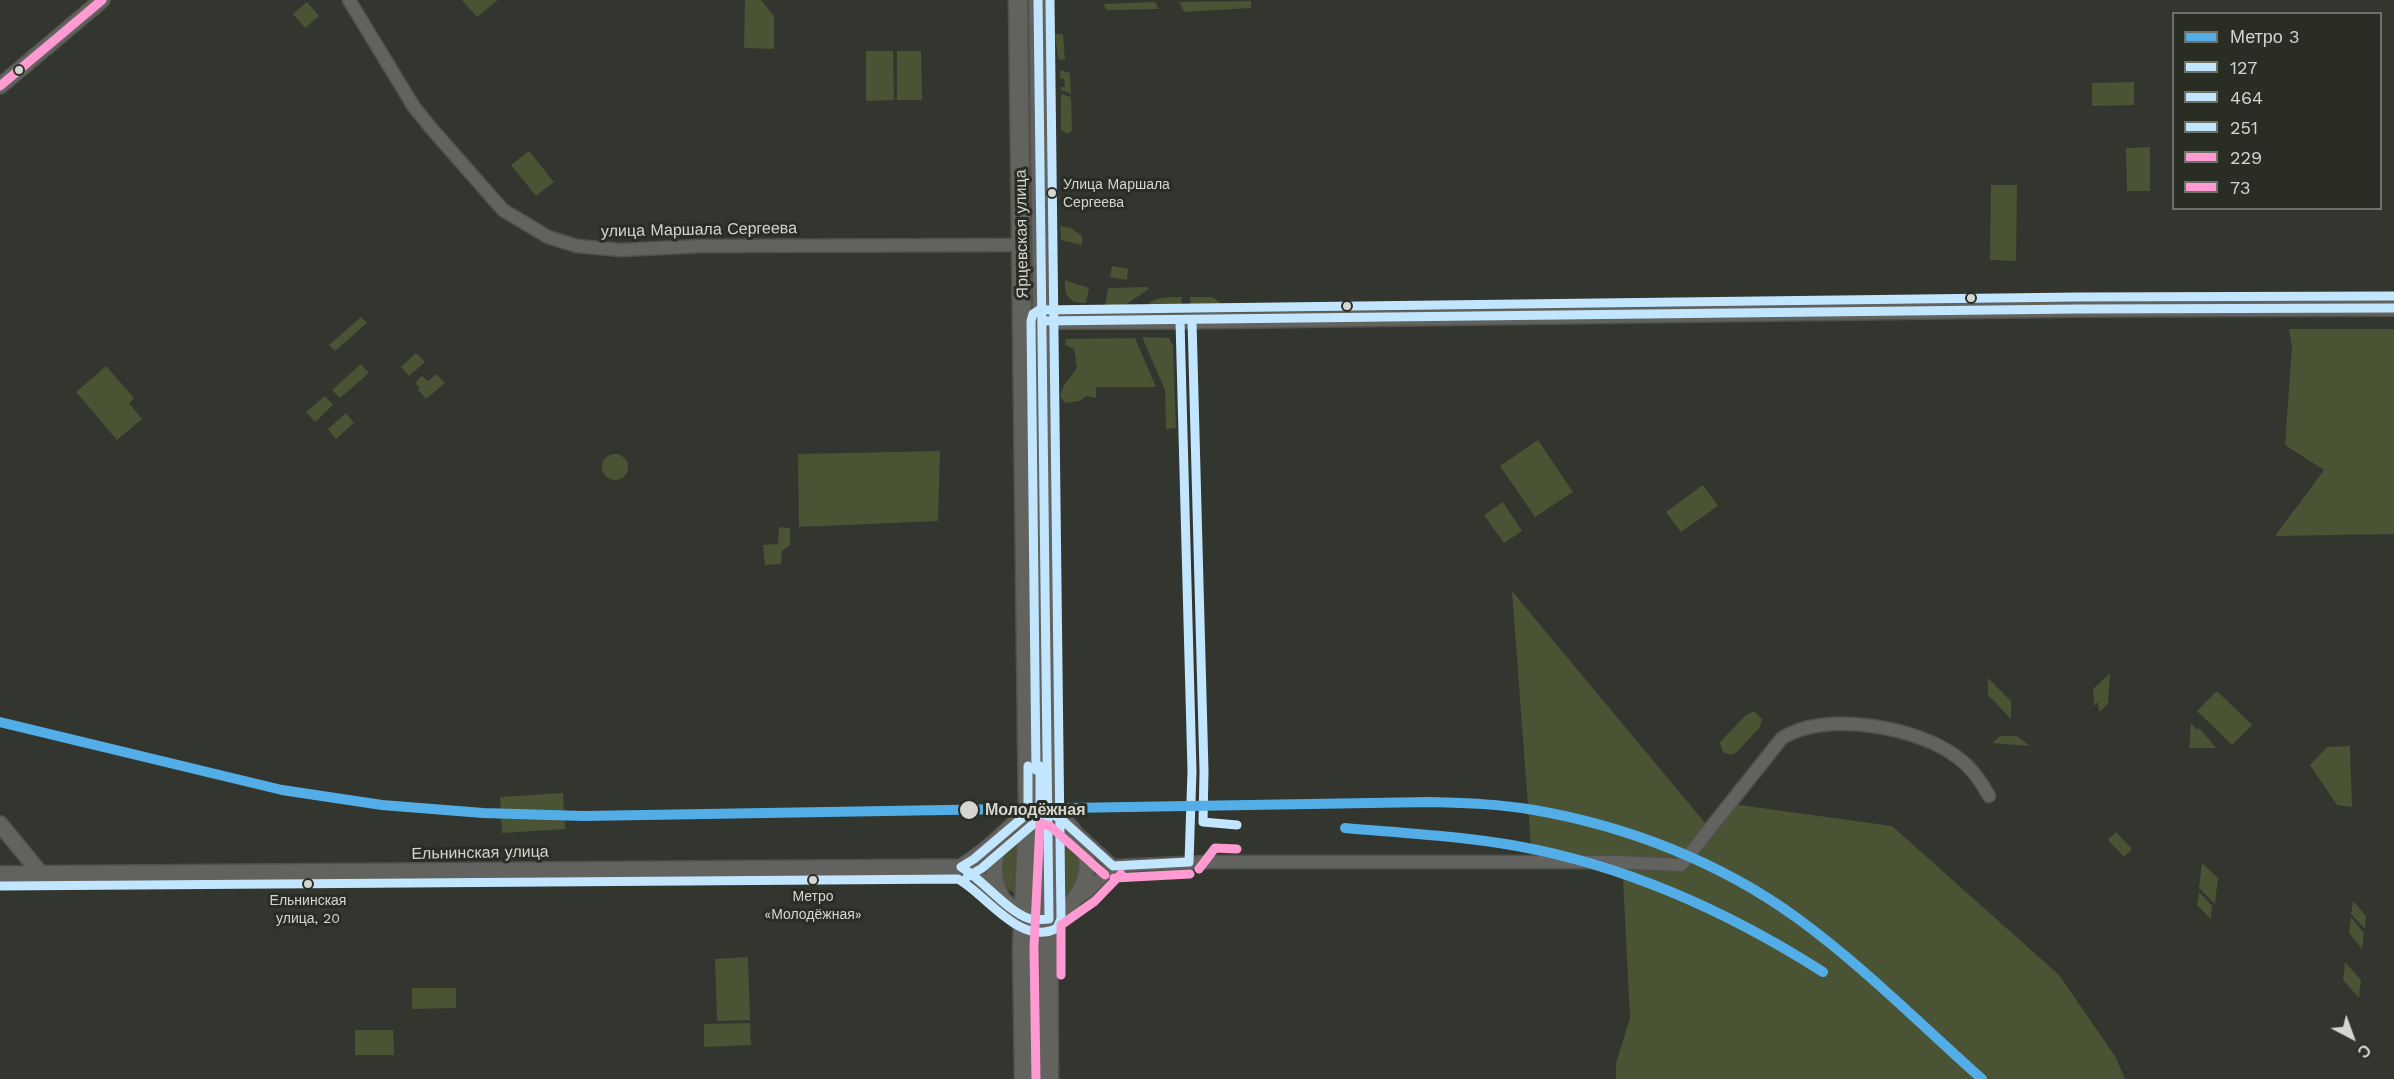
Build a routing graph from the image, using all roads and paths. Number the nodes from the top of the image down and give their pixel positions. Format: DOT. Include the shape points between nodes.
graph roads {
  1 [pos="102,0"];
  2 [pos="350,0"];
  3 [pos="1018,0"];
  4 [pos="1038,0"];
  5 [pos="0,86"];
  6 [pos="1021,245"];
  7 [pos="2394,308"];
  8 [pos="1023,321"];
  9 [pos="1043,321"];
  10 [pos="1989,795"];
  11 [pos="1048,812"];
  12 [pos="1028,813"];
  13 [pos="0,824"];
  14 [pos="1074,830"];
  15 [pos="1005,833"];
  16 [pos="1113,866"];
  17 [pos="961,867"];
  18 [pos="0,874"];
  19 [pos="41,874"];
  20 [pos="1004,899"];
  21 [pos="1075,900"];
  22 [pos="1023,916"];
  23 [pos="1049,919"];
  24 [pos="1023,1042"];
  25 [pos="1049,1042"];
  26 [pos="1024,1079"];
  27 [pos="1049,1079"];
  1 -- 5 [label="street"];
  2 -- 6 [label="street, улица Маршала Сергеева" via="414,107 431,128 503,210 548,237 577,246 620,250"];
  3 -- 6 [label="main road, Ярцевская улица"];
  4 -- 9 [label="main road, Ярцевская улица"];
  6 -- 8 [label="main road, Ярцевская улица"];
  7 -- 9 [label="street"];
  8 -- 9 [label="street"];
  8 -- 12 [label="main road, Ярцевская улица"];
  9 -- 11 [label="main road, Ярцевская улица"];
  10 -- 16 [label="street" via="1966,764 1937,744 1888,728 1825,725 1789,734 1777,744 1681,865 1209,862"];
  11 -- 12 [label="street"];
  11 -- 14 [label="street"];
  11 -- 23 [label="main road, Ярцевская улица"];
  12 -- 15 [label="street"];
  12 -- 22 [label="main road, Ярцевская улица"];
  13 -- 19 [label="street"];
  14 -- 16 [label="street"];
  14 -- 21 [label="street" via="1087,863 1086,877"];
  15 -- 17 [label="street"];
  15 -- 20 [label="street" via="993,869"];
  16 -- 21 [label="street"];
  17 -- 19 [label="street, Ельнинская улица"];
  17 -- 20 [label="street"];
  18 -- 19 [label="street, Ельнинская улица"];
  20 -- 22 [label="street"];
  21 -- 23 [label="street"];
  22 -- 23 [label="street"];
  22 -- 24 [label="main road, Ярцевская улица"];
  23 -- 25 [label="main road, Ярцевская улица"];
  24 -- 25 [label="main road" via="1037,1032"];
  24 -- 26 [label="main road, Ярцевская улица"];
  25 -- 27 [label="main road, Ярцевская улица"];
}
